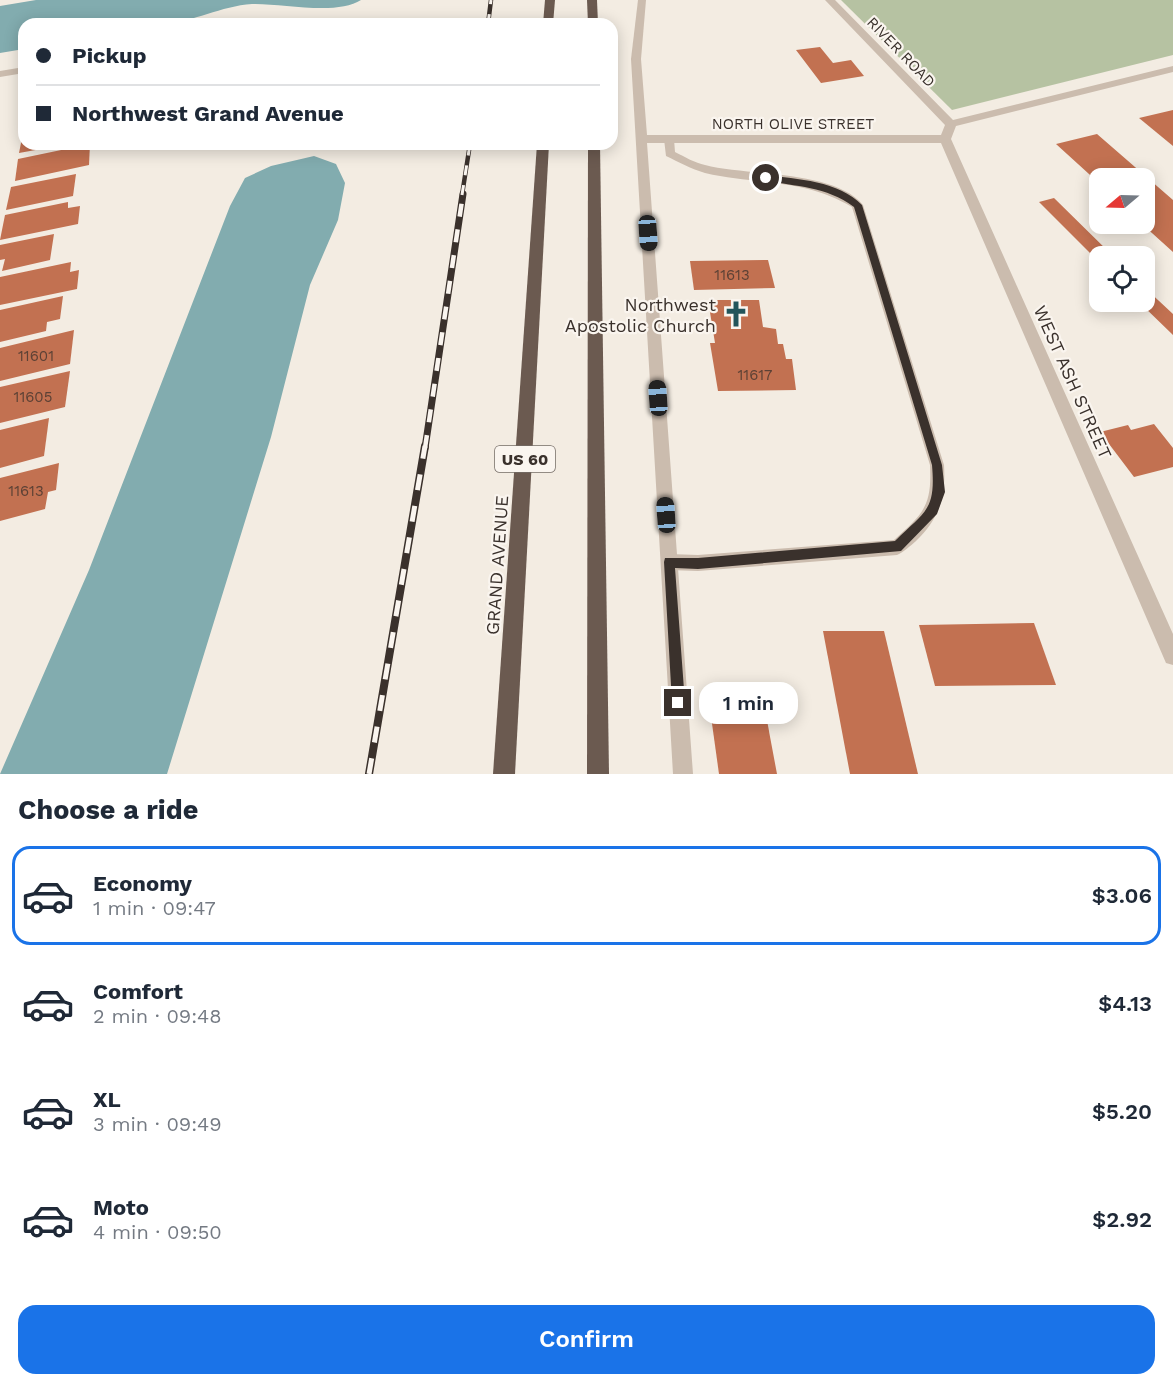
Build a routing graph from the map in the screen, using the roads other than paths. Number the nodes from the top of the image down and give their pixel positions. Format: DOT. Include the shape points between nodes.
graph roads {
  1 [pos="550,0"];
  2 [pos="592,0"];
  3 [pos="642,0"];
  4 [pos="830,0"];
  5 [pos="548,18"];
  6 [pos="593,18"];
  7 [pos="636,59"];
  8 [pos="1173,69"];
  9 [pos="18,71"];
  10 [pos="0,74"];
  11 [pos="951,124"];
  12 [pos="642,139"];
  13 [pos="669,139"];
  14 [pos="945,139"];
  15 [pos="543,150"];
  16 [pos="594,150"];
  17 [pos="669,562"];
  18 [pos="1173,656"];
  19 [pos="504,774"];
  20 [pos="598,774"];
  21 [pos="683,774"];
  1 -- 5 [label="highway"];
  2 -- 6 [label="highway"];
  3 -- 7 [label="lane"];
  4 -- 11 [label="street, RIVER ROAD"];
  7 -- 12 [label="street"];
  8 -- 11 [label="street"];
  9 -- 10 [label="street"];
  11 -- 14 [label="street"];
  12 -- 13 [label="street, NORTH OLIVE STREET"];
  12 -- 17 [label="street"];
  13 -- 14 [label="street, NORTH OLIVE STREET"];
  13 -- 17 [label="lane" via="670,154 702,168 810,183 846,196 858,205 937,465 940,492 933,511 897,547"];
  14 -- 18 [label="street, WEST ASH STREET"];
  15 -- 19 [label="highway, GRAND AVENUE / US 60"];
  16 -- 20 [label="highway"];
  17 -- 21 [label="street"];
}
